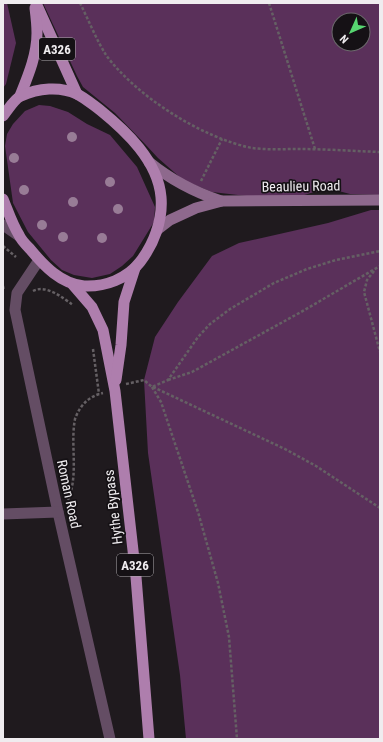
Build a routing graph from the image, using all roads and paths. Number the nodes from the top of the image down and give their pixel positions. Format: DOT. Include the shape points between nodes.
graph roads {
  1 [pos="36,3"];
  2 [pos="80,3"];
  3 [pos="269,3"];
  4 [pos="77,94"];
  5 [pos="20,96"];
  6 [pos="3,116"];
  7 [pos="222,139"];
  8 [pos="315,149"];
  9 [pos="380,152"];
  10 [pos="148,161"];
  11 [pos="195,192"];
  12 [pos="3,199"];
  13 [pos="380,200"];
  14 [pos="222,201"];
  15 [pos="3,225"];
  16 [pos="157,230"];
  17 [pos="19,236"];
  18 [pos="3,246"];
  19 [pos="380,251"];
  20 [pos="16,257"];
  21 [pos="39,260"];
  22 [pos="380,266"];
  23 [pos="135,268"];
  24 [pos="375,269"];
  25 [pos="39,284"];
  26 [pos="73,285"];
  27 [pos="46,290"];
  28 [pos="30,293"];
  29 [pos="76,309"];
  30 [pos="92,344"];
  31 [pos="380,352"];
  32 [pos="144,380"];
  33 [pos="168,380"];
  34 [pos="152,387"];
  35 [pos="115,391"];
  36 [pos="99,394"];
  37 [pos="380,508"];
  38 [pos="58,512"];
  39 [pos="3,514"];
  40 [pos="110,739"];
  41 [pos="149,739"];
  42 [pos="237,739"];
  1 -- 4 [label="main road, A326"];
  1 -- 5 [label="main road, A326" via="35,53"];
  2 -- 7 [label="path" via="106,53 119,71 175,114"];
  3 -- 8 [label="path"];
  4 -- 5 [label="main road" via="58,89 40,89"];
  4 -- 10 [label="main road" via="115,123"];
  5 -- 6 [label="main road"];
  7 -- 8 [label="path" via="254,148"];
  7 -- 11 [label="path"];
  8 -- 9 [label="path"];
  10 -- 11 [label="main road, Beaulieu Road"];
  10 -- 16 [label="main road" via="162,196"];
  11 -- 14 [label="main road, Beaulieu Road"];
  12 -- 17 [label="main road"];
  13 -- 14 [label="main road, Beaulieu Road"];
  14 -- 16 [label="main road, Beaulieu Road" via="196,208 170,220"];
  15 -- 17 [label="street"];
  16 -- 23 [label="main road" via="152,245"];
  17 -- 21 [label="main road"];
  18 -- 20 [label="path"];
  19 -- 33 [label="path" via="307,269 274,283 230,309 198,337"];
  21 -- 26 [label="main road" via="59,278"];
  21 -- 38 [label="street, Roman Road" via="17,293 15,310"];
  22 -- 24 [label="path"];
  23 -- 26 [label="main road" via="115,281 103,285"];
  23 -- 35 [label="main road, Hythe Bypass / A326" via="124,302"];
  24 -- 31 [label="path" via="367,280 364,292"];
  24 -- 33 [label="path" via="192,372"];
  25 -- 27 [label="path"];
  26 -- 35 [label="main road, Hythe Bypass / A326" via="92,307 103,330"];
  27 -- 28 [label="path" via="41,288"];
  27 -- 29 [label="path" via="61,297"];
  30 -- 36 [label="path"];
  32 -- 34 [label="path"];
  33 -- 34 [label="path"];
  34 -- 37 [label="path" via="285,449"];
  34 -- 42 [label="path" via="161,402 198,512 218,583 229,637"];
  35 -- 36 [label="path"];
  35 -- 41 [label="main road, Hythe Bypass / A326" via="136,577"];
  36 -- 38 [label="path" via="86,400 75,418 71,492 66,505"];
  38 -- 39 [label="street"];
  38 -- 40 [label="street, Roman Road"];
}
